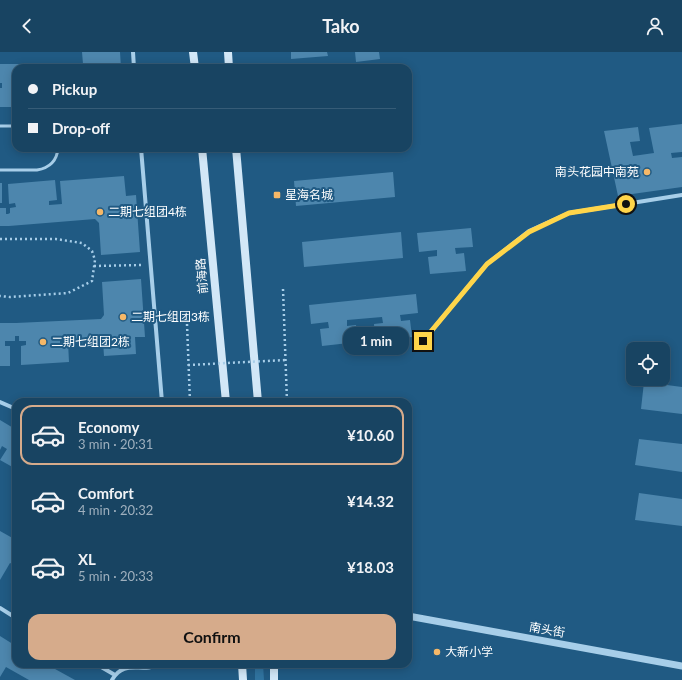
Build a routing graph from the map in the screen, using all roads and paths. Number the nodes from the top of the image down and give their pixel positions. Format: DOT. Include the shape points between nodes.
graph roads {
  1 [pos="133,52"];
  2 [pos="194,52"];
  3 [pos="228,52"];
  4 [pos="134,64"];
  5 [pos="195,64"];
  6 [pos="229,64"];
  7 [pos="0,126"];
  8 [pos="12,126"];
  9 [pos="57,152"];
  10 [pos="141,152"];
  11 [pos="202,152"];
  12 [pos="236,152"];
  13 [pos="0,170"];
  14 [pos="682,195"];
  15 [pos="0,239"];
  16 [pos="150,264"];
  17 [pos="94,266"];
  18 [pos="283,289"];
  19 [pos="0,296"];
  20 [pos="187,324"];
  21 [pos="423,341"];
  22 [pos="286,360"];
  23 [pos="188,365"];
  24 [pos="162,398"];
  25 [pos="190,398"];
  26 [pos="226,398"];
  27 [pos="258,398"];
  28 [pos="287,398"];
  29 [pos="0,402"];
  30 [pos="12,407"];
  31 [pos="0,608"];
  32 [pos="12,616"];
  33 [pos="412,617"];
  34 [pos="682,666"];
  35 [pos="103,668"];
  36 [pos="127,668"];
  37 [pos="242,668"];
  38 [pos="274,668"];
  39 [pos="115,675"];
  40 [pos="112,680"];
  41 [pos="243,680"];
  42 [pos="274,680"];
  1 -- 4 [label="street"];
  2 -- 5 [label="main road"];
  3 -- 6 [label="main road"];
  7 -- 8 [label="lane"];
  9 -- 13 [label="lane" via="55,160 43,169"];
  10 -- 16 [label="street"];
  11 -- 26 [label="main road, 前海路"];
  12 -- 27 [label="main road"];
  14 -- 21 [label="street" via="569,213 529,232 487,264"];
  15 -- 17 [label="path" via="56,239 82,242 92,251"];
  16 -- 17 [label="path"];
  16 -- 24 [label="street"];
  17 -- 19 [label="path" via="92,281 68,293"];
  18 -- 22 [label="path"];
  20 -- 23 [label="path"];
  22 -- 23 [label="path, bridge"];
  22 -- 28 [label="path"];
  23 -- 25 [label="path"];
  29 -- 30 [label="street"];
  31 -- 32 [label="street"];
  33 -- 34 [label="street, 南头街"];
  35 -- 39 [label="street"];
  36 -- 39 [label="street"];
  37 -- 41 [label="main road"];
  38 -- 42 [label="main road"];
  39 -- 40 [label="street"];
}
